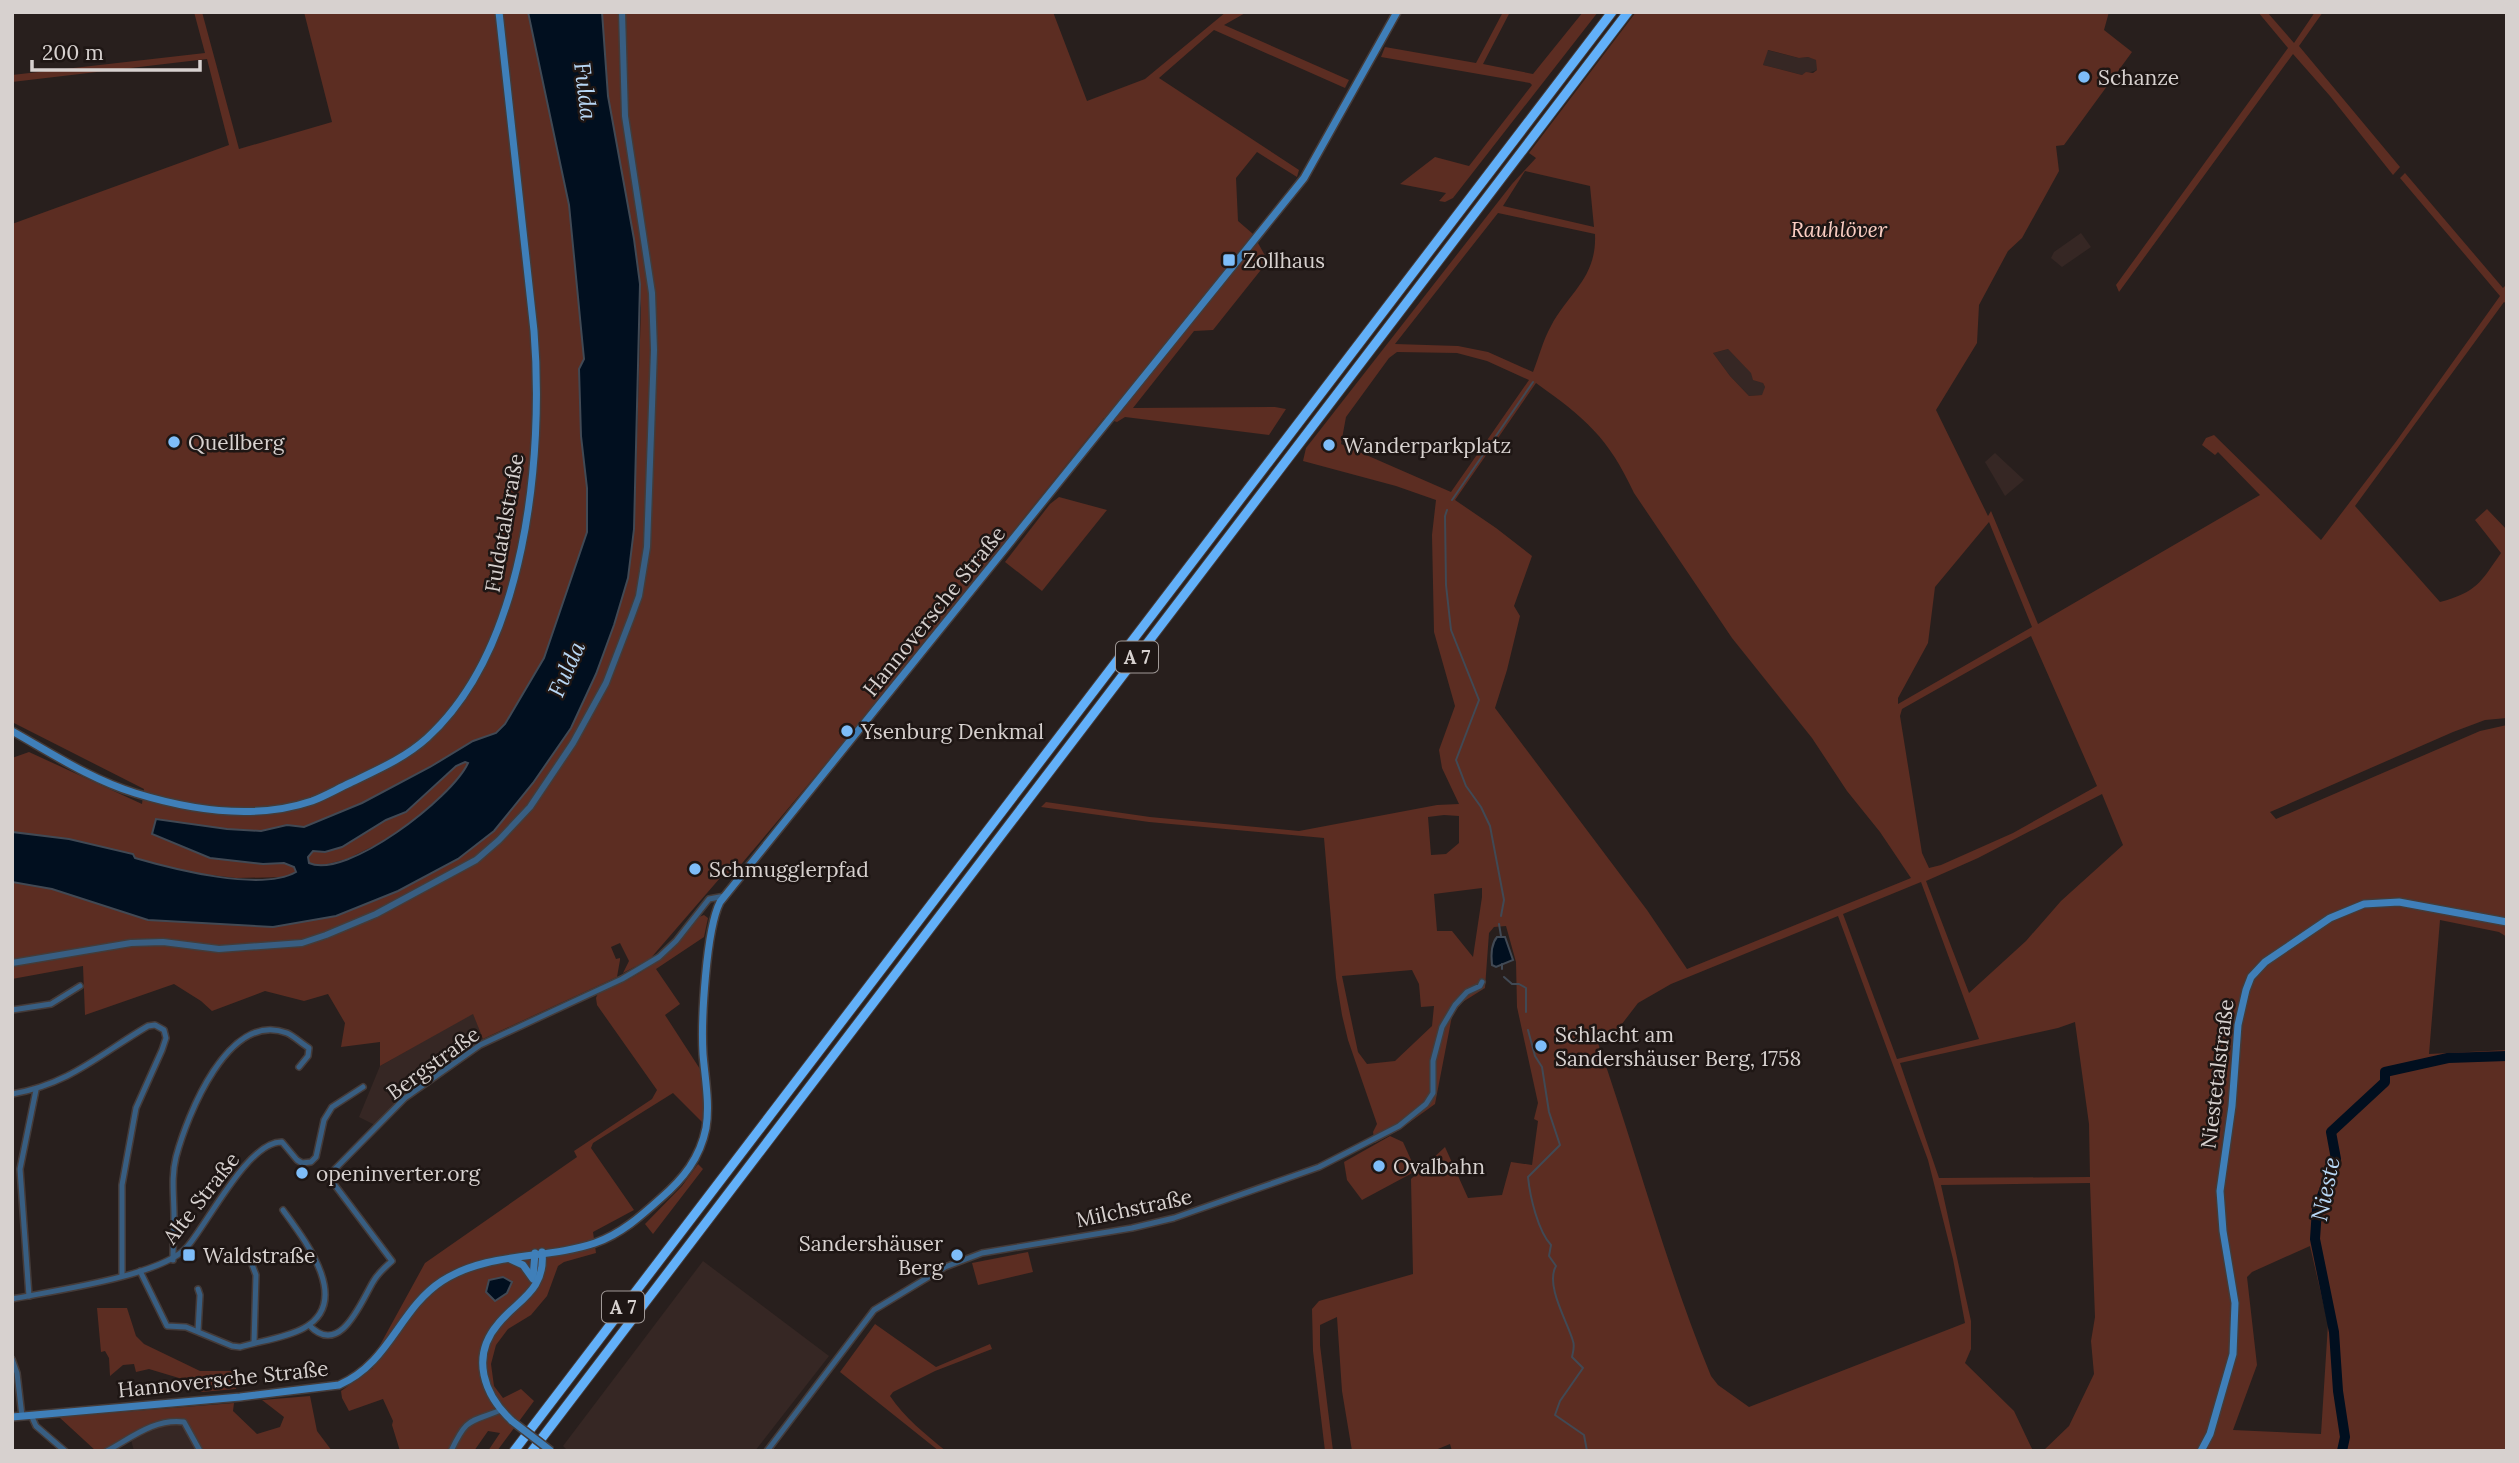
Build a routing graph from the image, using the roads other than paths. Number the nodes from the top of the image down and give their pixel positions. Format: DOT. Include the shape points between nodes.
graph roads {
  1 [pos="499,12"];
  2 [pos="622,12"];
  3 [pos="1397,12"];
  4 [pos="1612,12"];
  5 [pos="1628,12"];
  6 [pos="12,731"];
  7 [pos="725,896"];
  8 [pos="2507,922"];
  9 [pos="12,963"];
  10 [pos="1482,982"];
  11 [pos="80,986"];
  12 [pos="12,1010"];
  13 [pos="299,1068"];
  14 [pos="363,1087"];
  15 [pos="36,1090"];
  16 [pos="12,1094"];
  17 [pos="283,1210"];
  18 [pos="539,1253"];
  19 [pos="248,1254"];
  20 [pos="503,1259"];
  21 [pos="173,1260"];
  22 [pos="140,1271"];
  23 [pos="122,1276"];
  24 [pos="534,1282"];
  25 [pos="198,1289"];
  26 [pos="29,1296"];
  27 [pos="12,1299"];
  28 [pos="309,1325"];
  29 [pos="198,1331"];
  30 [pos="254,1343"];
  31 [pos="12,1359"];
  32 [pos="501,1410"];
  33 [pos="31,1415"];
  34 [pos="22,1416"];
  35 [pos="12,1417"];
  36 [pos="62,1450"];
  37 [pos="107,1451"];
  38 [pos="200,1451"];
  39 [pos="451,1451"];
  40 [pos="514,1451"];
  41 [pos="532,1451"];
  42 [pos="551,1451"];
  43 [pos="767,1451"];
  44 [pos="2201,1451"];
  1 -- 6 [label="main road, Fuldatalstraße" via="538,374 536,442 511,596 489,651 458,705 429,737 392,763 310,801 265,810 213,809 132,793"];
  2 -- 9 [label="street" via="625,116 652,293 647,547 639,596 606,683 573,743 530,807 476,860 376,914 302,943 219,949 131,943"];
  3 -- 7 [label="main road, Hannoversche Straße" via="1311,168 1289,198"];
  4 -- 40 [label="highway, A 7"];
  5 -- 41 [label="highway, A 7"];
  7 -- 18 [label="main road, Hannoversche Straße" via="711,931 702,1032 708,1112 697,1154 676,1184 620,1231 589,1245"];
  7 -- 28 [label="street, Bergstraße" via="709,899 676,942 645,967 492,1039 405,1098 328,1176 392,1261 377,1275 345,1327 325,1335"];
  8 -- 44 [label="main road, Niestetalstraße" via="2399,902 2364,904 2330,918 2265,962 2251,977 2238,1025 2220,1191 2235,1334 2229,1371"];
  10 -- 43 [label="street, Milchstraße" via="1455,1005 1442,1027 1433,1061 1433,1093 1399,1126 1309,1171 1174,1218 982,1252 945,1267 874,1310"];
  11 -- 12 [label="street" via="51,1004"];
  13 -- 21 [label="street" via="309,1048 287,1033 264,1030 230,1049 218,1062 176,1158"];
  14 -- 21 [label="street, Alte Straße" via="332,1107 311,1162 297,1160 282,1142 260,1150"];
  15 -- 16 [label="street"];
  15 -- 23 [label="street" via="81,1070 141,1031 155,1025 164,1030 166,1038 136,1108 122,1185"];
  15 -- 26 [label="street" via="20,1170"];
  17 -- 28 [label="street" via="316,1259 325,1287 324,1303"];
  18 -- 20 [label="main road, Hannoversche Straße"];
  18 -- 24 [label="main road" via="542,1269"];
  19 -- 30 [label="street" via="256,1275"];
  20 -- 24 [label="main road" via="520,1262"];
  20 -- 33 [label="main road, Hannoversche Straße" via="473,1266 438,1284 370,1366 339,1385"];
  21 -- 22 [label="street"];
  22 -- 23 [label="street"];
  22 -- 29 [label="street" via="163,1323"];
  23 -- 26 [label="street"];
  24 -- 32 [label="main road" via="524,1300 495,1327 485,1349 485,1382"];
  25 -- 29 [label="street"];
  26 -- 27 [label="street"];
  28 -- 30 [label="street"];
  29 -- 30 [label="street" via="232,1346"];
  31 -- 34 [label="street"];
  32 -- 39 [label="street" via="472,1419"];
  32 -- 42 [label="main road, bridge"];
  33 -- 34 [label="main road, Hannoversche Straße"];
  33 -- 36 [label="street" via="36,1426"];
  34 -- 35 [label="main road, Hannoversche Straße"];
  37 -- 38 [label="street" via="159,1422 173,1420 184,1422"];
}
